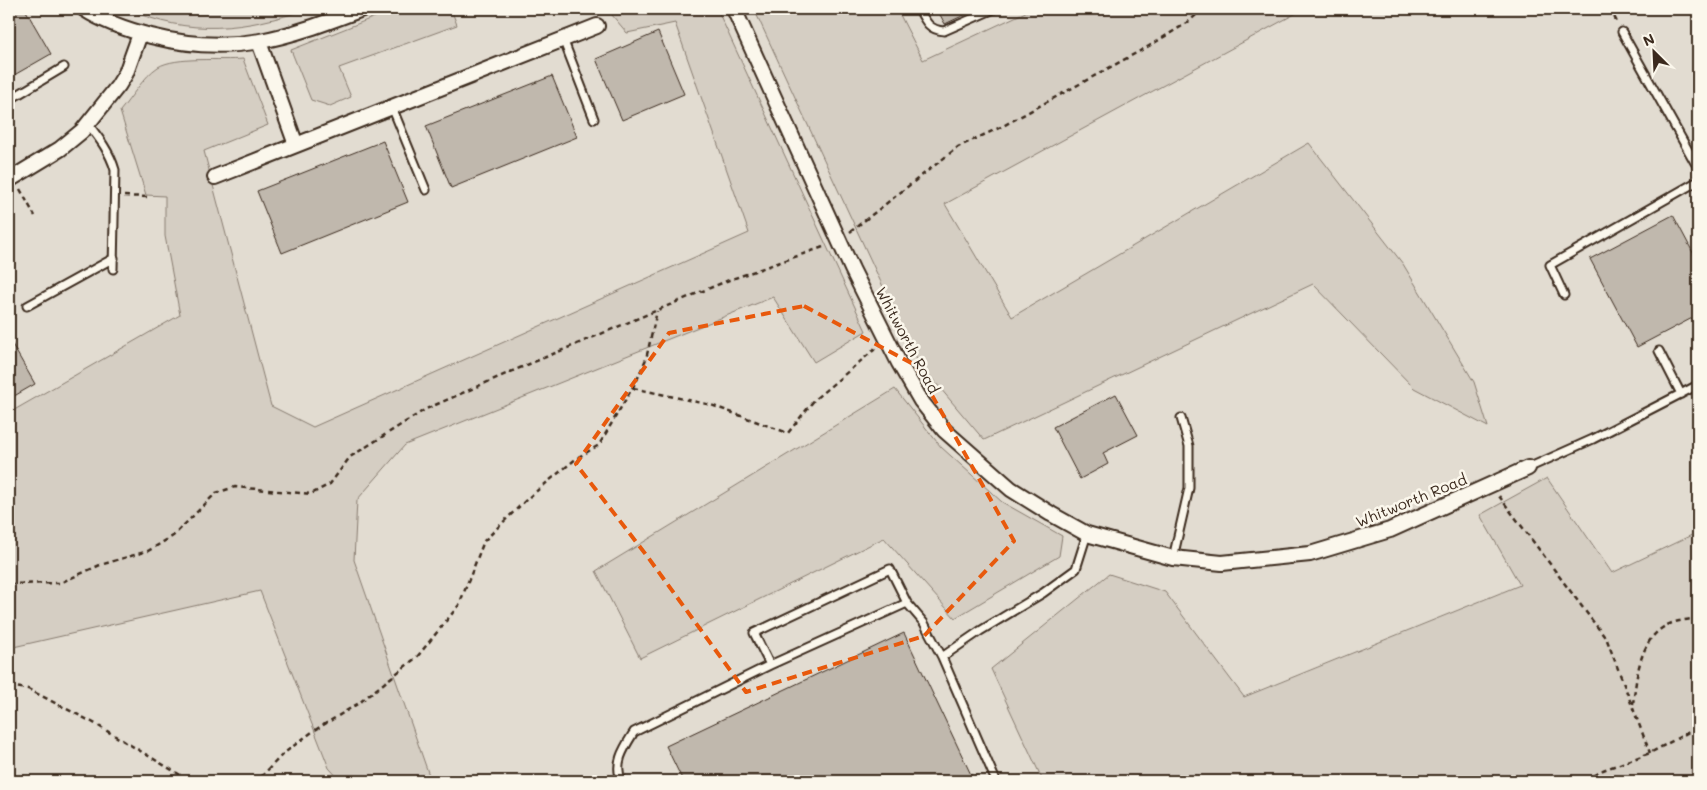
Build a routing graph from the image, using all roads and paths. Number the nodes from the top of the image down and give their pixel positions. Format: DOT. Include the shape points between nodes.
graph roads {
  1 [pos="84,9"];
  2 [pos="362,9"];
  3 [pos="734,9"];
  4 [pos="919,9"];
  5 [pos="994,9"];
  6 [pos="1203,9"];
  7 [pos="1610,9"];
  8 [pos="597,26"];
  9 [pos="1622,32"];
  10 [pos="140,34"];
  11 [pos="563,40"];
  12 [pos="259,42"];
  13 [pos="64,67"];
  14 [pos="9,100"];
  15 [pos="392,107"];
  16 [pos="594,119"];
  17 [pos="88,124"];
  18 [pos="296,145"];
  19 [pos="1698,168"];
  20 [pos="216,177"];
  21 [pos="13,178"];
  22 [pos="1698,181"];
  23 [pos="426,190"];
  24 [pos="114,196"];
  25 [pos="147,197"];
  26 [pos="35,216"];
  27 [pos="839,240"];
  28 [pos="114,258"];
  29 [pos="113,269"];
  30 [pos="1564,295"];
  31 [pos="27,306"];
  32 [pos="657,311"];
  33 [pos="882,329"];
  34 [pos="1659,351"];
  35 [pos="1698,385"];
  36 [pos="633,388"];
  37 [pos="1681,394"];
  38 [pos="1182,418"];
  39 [pos="1528,468"];
  40 [pos="1491,485"];
  41 [pos="1087,534"];
  42 [pos="1173,558"];
  43 [pos="9,584"];
  44 [pos="907,602"];
  45 [pos="1698,618"];
  46 [pos="942,657"];
  47 [pos="770,665"];
  48 [pos="9,686"];
  49 [pos="1632,705"];
  50 [pos="1698,727"];
  51 [pos="1650,753"];
  52 [pos="196,781"];
  53 [pos="253,781"];
  54 [pos="622,781"];
  55 [pos="996,781"];
  56 [pos="1587,781"];
  1 -- 10 [label="street"];
  2 -- 12 [label="street"];
  3 -- 27 [label="street, Whitworth Road"];
  4 -- 5 [label="lane" via="929,26 944,32"];
  6 -- 27 [label="path" via="1187,23 1149,46 958,147"];
  7 -- 9 [label="path"];
  8 -- 11 [label="street"];
  9 -- 19 [label="lane"];
  10 -- 12 [label="street" via="201,46"];
  10 -- 17 [label="street" via="126,73"];
  11 -- 15 [label="street"];
  11 -- 16 [label="lane"];
  12 -- 18 [label="street"];
  13 -- 14 [label="lane"];
  15 -- 18 [label="street"];
  15 -- 23 [label="lane"];
  17 -- 21 [label="street" via="60,150"];
  17 -- 24 [label="lane" via="112,161"];
  18 -- 20 [label="street"];
  21 -- 26 [label="path"];
  22 -- 30 [label="lane" via="1550,265"];
  24 -- 25 [label="path"];
  24 -- 28 [label="lane"];
  27 -- 32 [label="path"];
  27 -- 33 [label="street, Whitworth Road"];
  28 -- 29 [label="lane"];
  28 -- 31 [label="lane"];
  32 -- 36 [label="path" via="646,359"];
  32 -- 43 [label="path" via="426,409 350,457 330,484 311,494 235,487 216,493 173,536 148,551 100,565 60,583"];
  33 -- 36 [label="path" via="874,350 815,399 788,434 711,405"];
  33 -- 41 [label="street, Whitworth Road" via="921,401 944,430 1011,489"];
  34 -- 37 [label="lane"];
  35 -- 37 [label="lane"];
  36 -- 53 [label="path" via="599,445 577,458 528,498 484,542 459,605 417,657 359,702 312,732"];
  37 -- 39 [label="lane"];
  38 -- 42 [label="lane" via="1189,446 1189,488"];
  39 -- 40 [label="street, Whitworth Road"];
  40 -- 42 [label="street, Whitworth Road" via="1390,530 1310,554 1222,563"];
  40 -- 49 [label="path" via="1607,640"];
  41 -- 42 [label="street, Whitworth Road"];
  41 -- 46 [label="lane" via="1076,569 1043,594"];
  44 -- 46 [label="lane" via="924,623"];
  44 -- 47 [label="lane"];
  44 -- 47 [label="lane" via="890,569 754,634"];
  45 -- 49 [label="path" via="1674,622 1654,634 1638,665"];
  46 -- 55 [label="lane"];
  47 -- 54 [label="lane" via="634,732 621,753 618,772"];
  48 -- 52 [label="path" via="28,688 187,779"];
  49 -- 51 [label="path"];
  50 -- 51 [label="path"];
  51 -- 56 [label="path" via="1603,770"];
}
